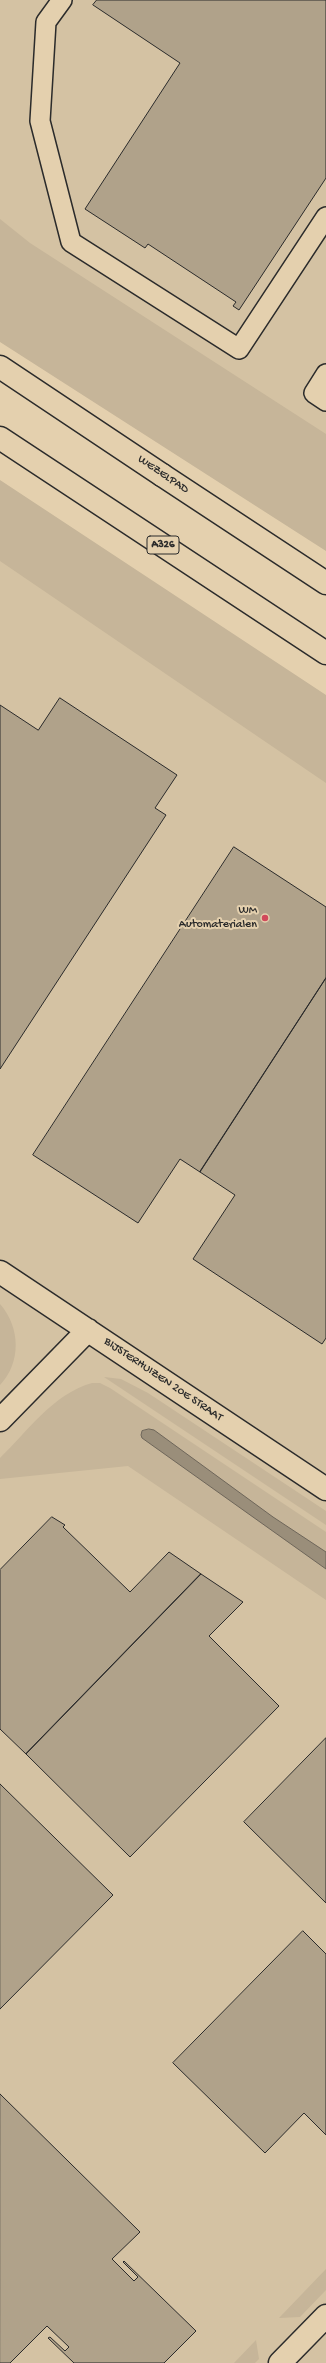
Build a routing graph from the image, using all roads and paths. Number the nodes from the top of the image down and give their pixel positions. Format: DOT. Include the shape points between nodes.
graph roads {
  1 [pos="62,0"];
  2 [pos="326,217"];
  3 [pos="0,367"];
  4 [pos="326,374"];
  5 [pos="326,401"];
  6 [pos="0,438"];
  7 [pos="326,583"];
  8 [pos="326,653"];
  9 [pos="0,1272"];
  10 [pos="88,1330"];
  11 [pos="0,1420"];
  12 [pos="326,1489"];
  13 [pos="326,2316"];
  14 [pos="280,2363"];
  1 -- 2 [label="lane" via="46,22 40,121 71,242 239,349"];
  3 -- 7 [label="main road, WEZELPAD"];
  4 -- 5 [label="lane" via="314,393"];
  6 -- 8 [label="main road, A326"];
  9 -- 10 [label="main road, BIJSTERHUIZEN 20E STRAAT"];
  10 -- 11 [label="main road"];
  10 -- 12 [label="main road, BIJSTERHUIZEN 20E STRAAT"];
  13 -- 14 [label="main road"];
}
